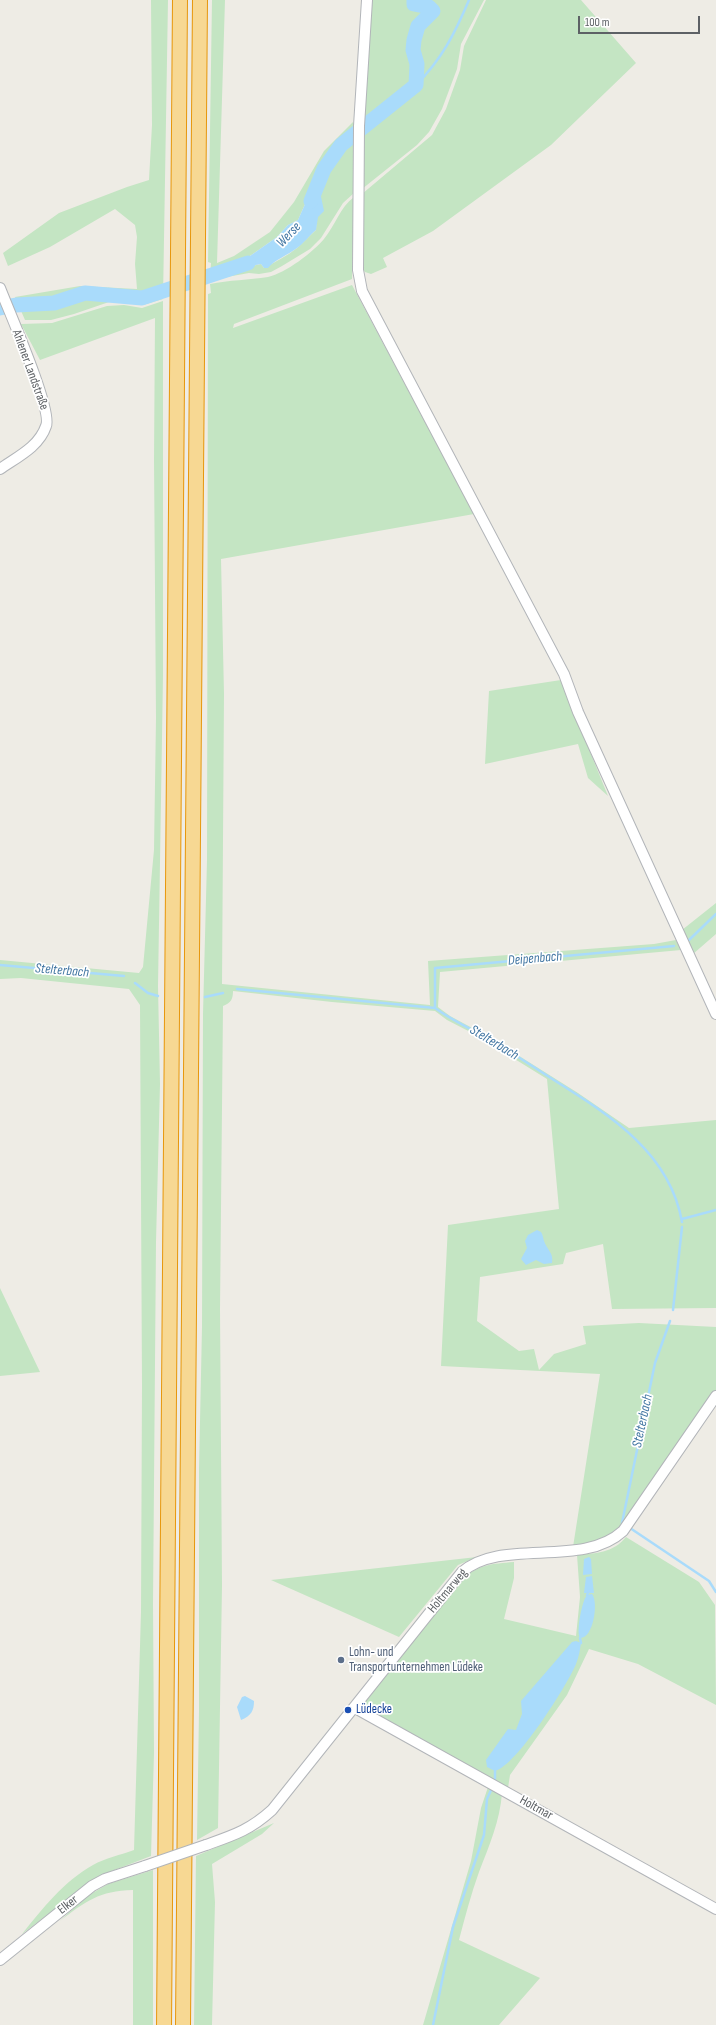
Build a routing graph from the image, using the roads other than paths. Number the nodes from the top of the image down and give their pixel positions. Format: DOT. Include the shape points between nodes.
graph roads {
  1 [pos="180,0"];
  2 [pos="200,0"];
  3 [pos="367,0"];
  4 [pos="0,288"];
  5 [pos="0,469"];
  6 [pos="716,1014"];
  7 [pos="716,1396"];
  8 [pos="355,1708"];
  9 [pos="206,1845"];
  10 [pos="716,1909"];
  11 [pos="0,1960"];
  12 [pos="164,2025"];
  13 [pos="183,2025"];
  1 -- 12 [label="highway"];
  2 -- 13 [label="highway"];
  3 -- 6 [label="street" via="359,131 358,270 362,291 564,674 578,712"];
  4 -- 5 [label="street, Ahlener Landstraße" via="44,405 47,426 37,443"];
  7 -- 8 [label="street, Holtmarweg" via="623,1531 614,1539 596,1547 490,1558 470,1565 452,1584"];
  8 -- 9 [label="street, Holtmarweg" via="272,1810 241,1833"];
  8 -- 10 [label="street, Holtmar"];
  9 -- 11 [label="street, Elker, bridge" via="105,1879 92,1886"];
}
